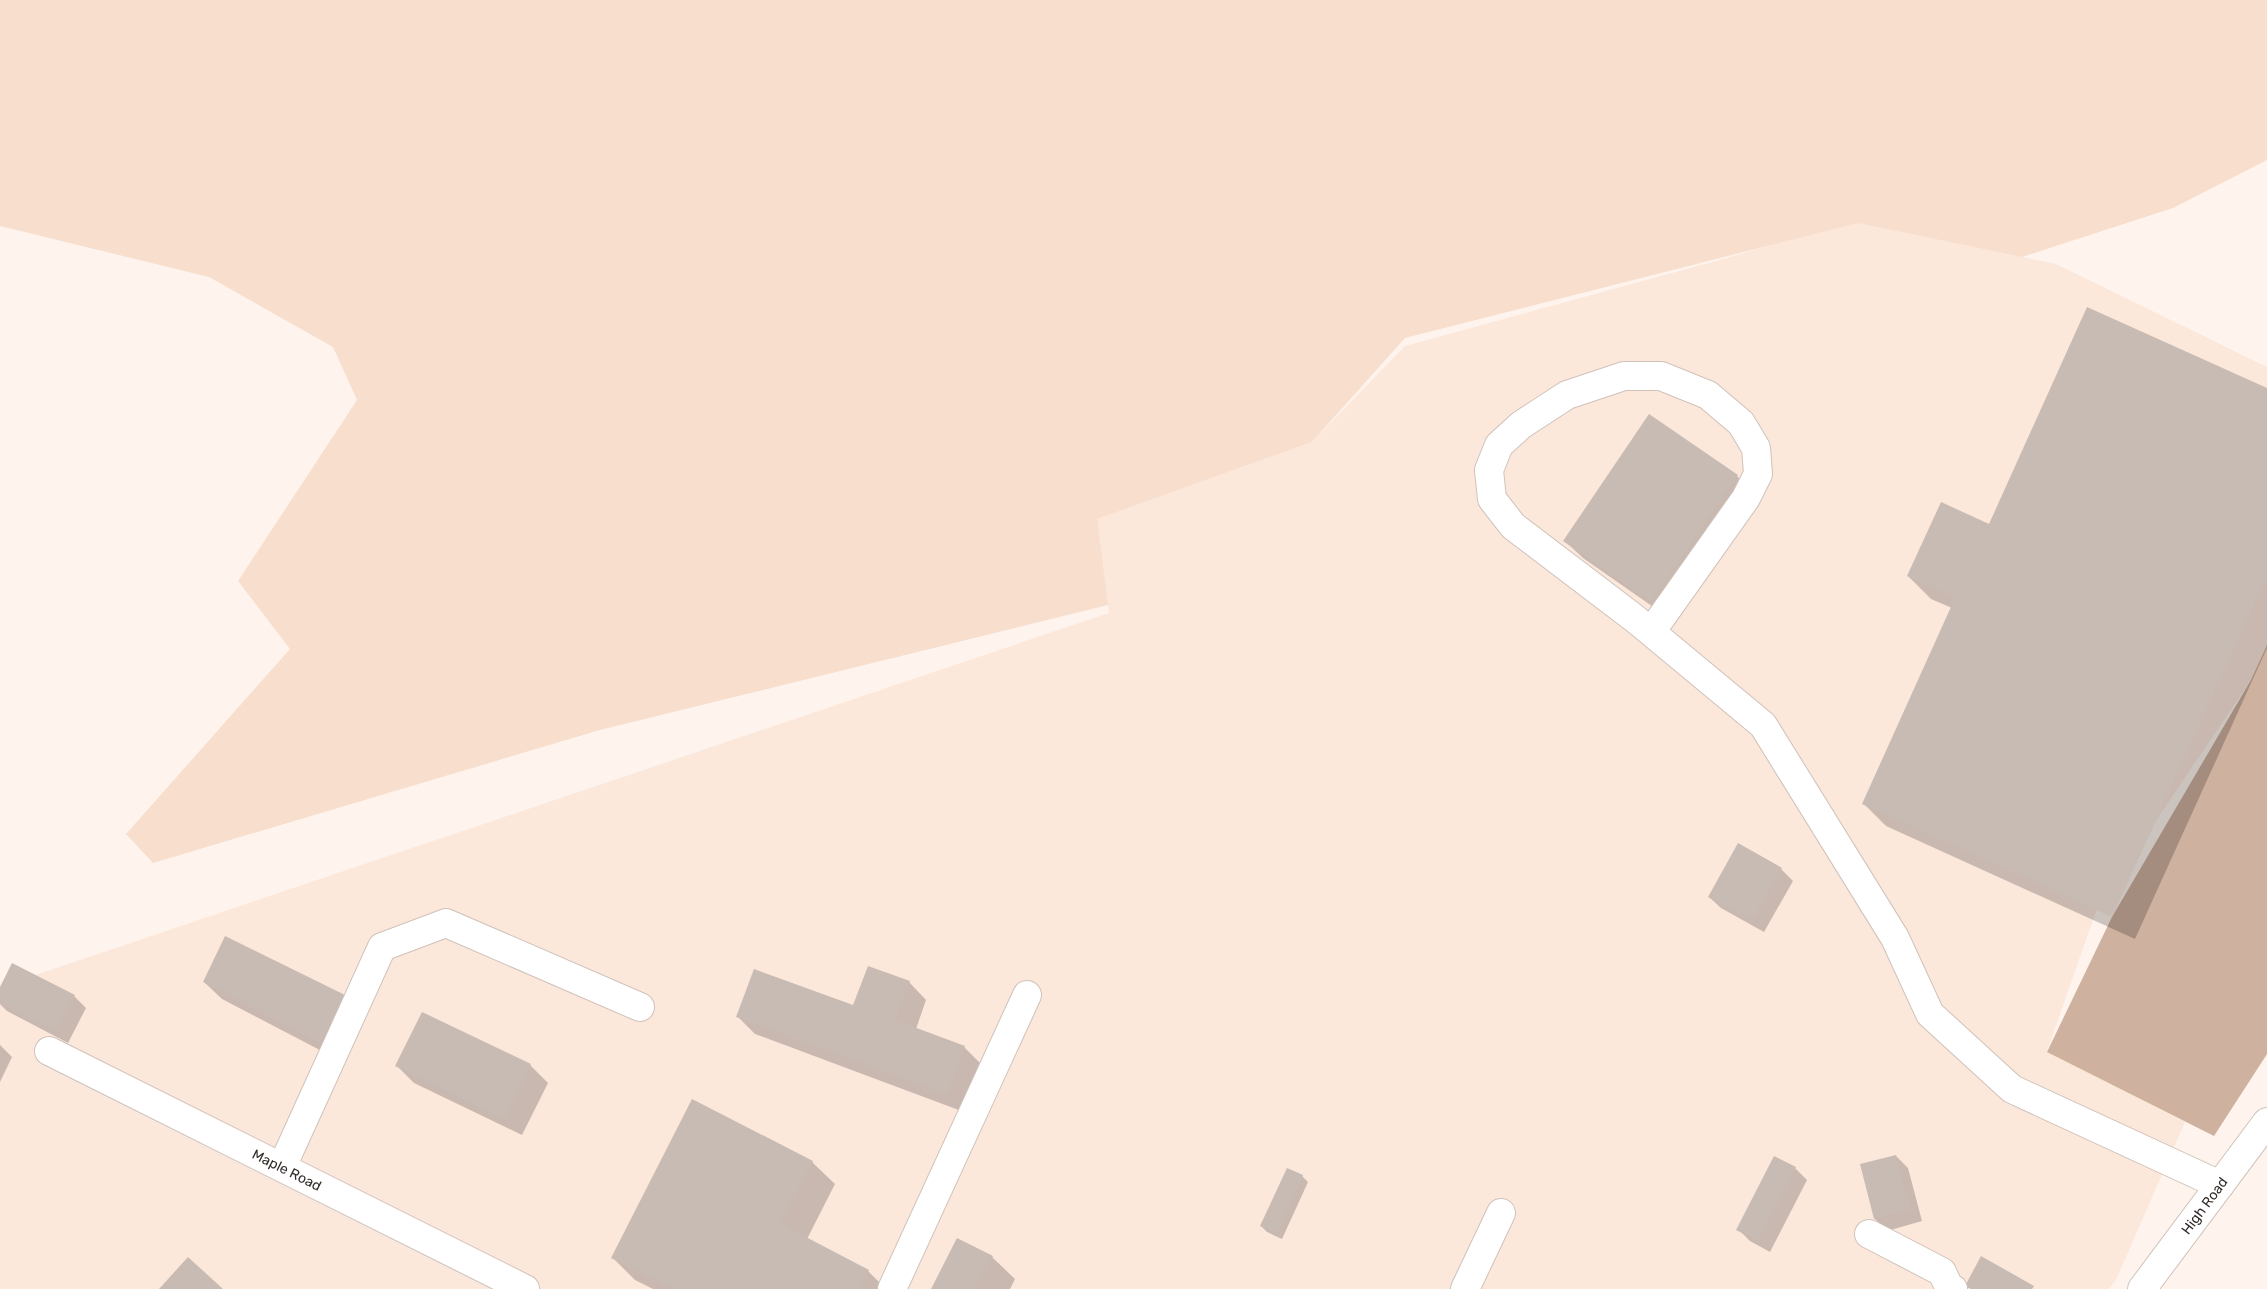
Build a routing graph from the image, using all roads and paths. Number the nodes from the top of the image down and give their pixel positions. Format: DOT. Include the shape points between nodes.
graph roads {
  1 [pos="1651,632"];
  2 [pos="1027,996"];
  3 [pos="640,1007"];
  4 [pos="49,1051"];
  5 [pos="2267,1122"];
  6 [pos="282,1167"];
  7 [pos="2220,1185"];
  8 [pos="1501,1213"];
  9 [pos="1869,1234"];
  10 [pos="525,1289"];
  11 [pos="892,1289"];
  12 [pos="1465,1289"];
  13 [pos="1953,1289"];
  14 [pos="2142,1289"];
  1 -- 1 [label="street" via="1512,526 1492,499 1489,470 1499,445 1520,425 1567,395 1624,376 1661,376 1708,396 1741,422 1756,448 1758,474 1746,498"];
  1 -- 7 [label="street" via="1763,725 1895,938 1930,1014 2012,1089"];
  2 -- 11 [label="street"];
  3 -- 6 [label="street" via="446,923 382,947"];
  4 -- 6 [label="street, Maple Road"];
  5 -- 7 [label="street, High Road"];
  6 -- 10 [label="street, Maple Road"];
  7 -- 14 [label="street, High Road"];
  8 -- 12 [label="street"];
  9 -- 13 [label="street" via="1942,1272"];
}
